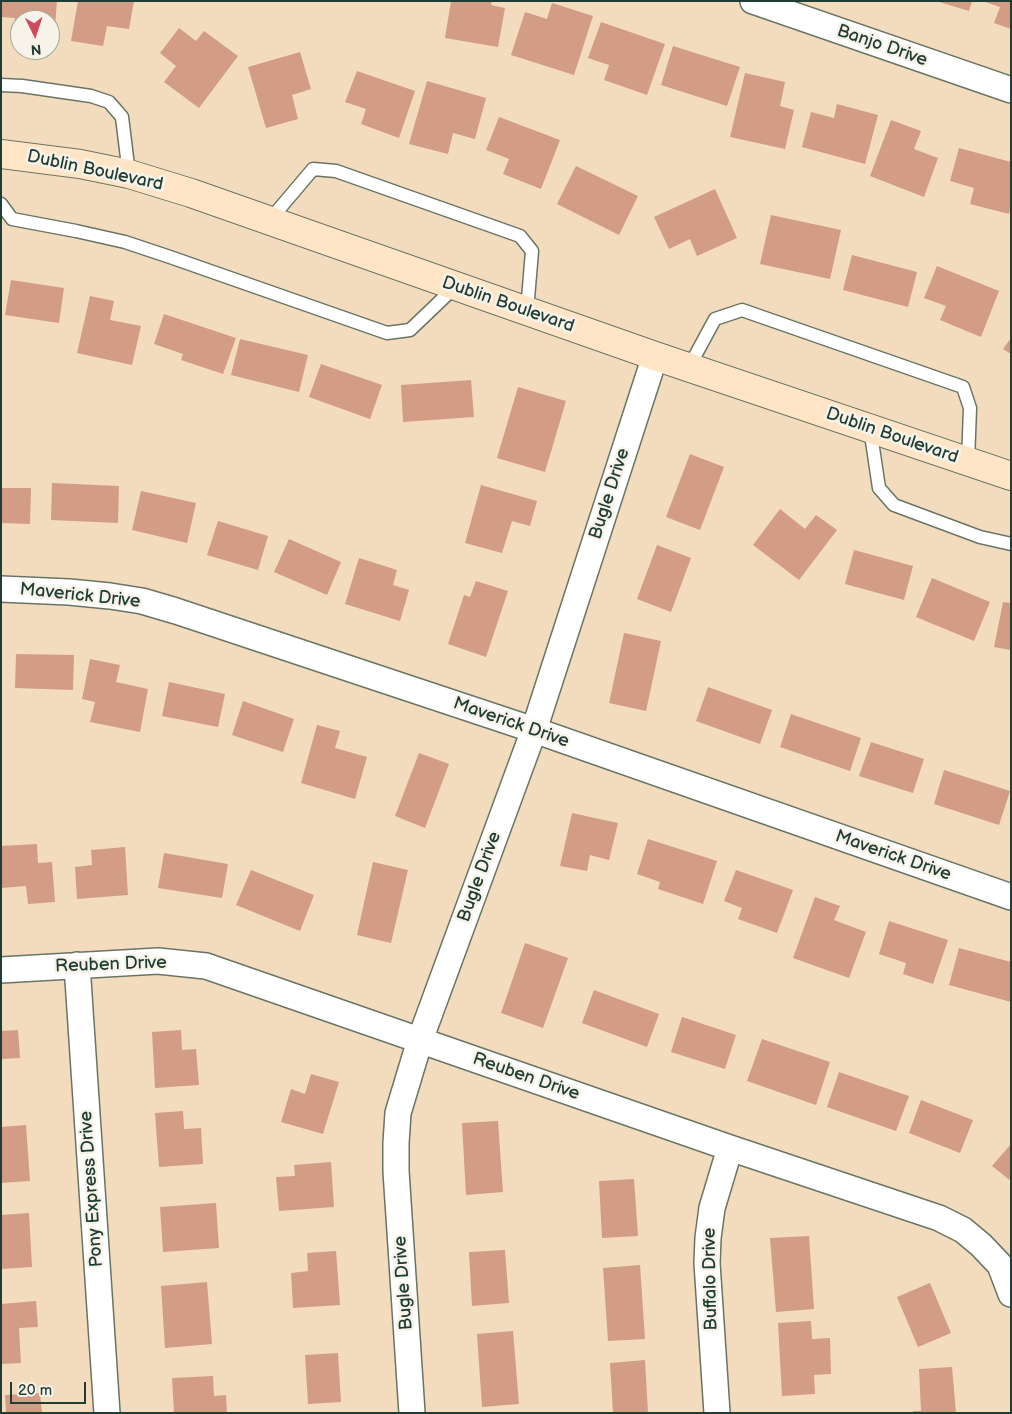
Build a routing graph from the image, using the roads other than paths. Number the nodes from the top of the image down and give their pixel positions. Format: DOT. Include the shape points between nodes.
graph roads {
  1 [pos="753,1"];
  2 [pos="1,85"];
  3 [pos="1011,90"];
  4 [pos="1,154"];
  5 [pos="129,174"];
  6 [pos="1,204"];
  7 [pos="269,221"];
  8 [pos="456,286"];
  9 [pos="527,311"];
  10 [pos="655,356"];
  11 [pos="689,367"];
  12 [pos="870,428"];
  13 [pos="968,462"];
  14 [pos="1011,476"];
  15 [pos="1011,544"];
  16 [pos="1,588"];
  17 [pos="534,730"];
  18 [pos="1011,897"];
  19 [pos="77,965"];
  20 [pos="1,970"];
  21 [pos="420,1040"];
  22 [pos="730,1148"];
  23 [pos="1011,1294"];
  24 [pos="107,1413"];
  25 [pos="412,1413"];
  26 [pos="717,1413"];
  1 -- 3 [label="street, Banjo Drive"];
  2 -- 5 [label="lane" via="91,96 109,102 122,117"];
  4 -- 5 [label="main road, Dublin Boulevard"];
  5 -- 7 [label="main road, Dublin Boulevard"];
  6 -- 8 [label="lane" via="12,219 125,242 386,333 410,330"];
  7 -- 8 [label="main road, Dublin Boulevard"];
  7 -- 9 [label="lane" via="313,169 336,171 520,236 532,251"];
  8 -- 9 [label="main road, Dublin Boulevard"];
  9 -- 10 [label="main road, Dublin Boulevard"];
  10 -- 11 [label="main road, Dublin Boulevard"];
  10 -- 17 [label="street, Bugle Drive"];
  11 -- 12 [label="main road, Dublin Boulevard"];
  11 -- 13 [label="lane" via="715,319 742,310 963,387 970,408"];
  12 -- 13 [label="main road, Dublin Boulevard"];
  12 -- 15 [label="lane" via="879,488 894,505 980,537"];
  13 -- 14 [label="main road, Dublin Boulevard"];
  16 -- 17 [label="street, Maverick Drive" via="110,596 150,604"];
  17 -- 18 [label="street, Maverick Drive"];
  17 -- 21 [label="street, Bugle Drive"];
  19 -- 20 [label="street, Reuben Drive"];
  19 -- 21 [label="street, Reuben Drive" via="158,961 206,966"];
  19 -- 24 [label="street, Pony Express Drive"];
  21 -- 22 [label="street, Reuben Drive"];
  21 -- 25 [label="street, Bugle Drive" via="398,1113 396,1143"];
  22 -- 23 [label="street, Reuben Drive" via="939,1218 963,1230 1000,1265"];
  22 -- 26 [label="street, Buffalo Drive" via="712,1208 708,1238"];
}
